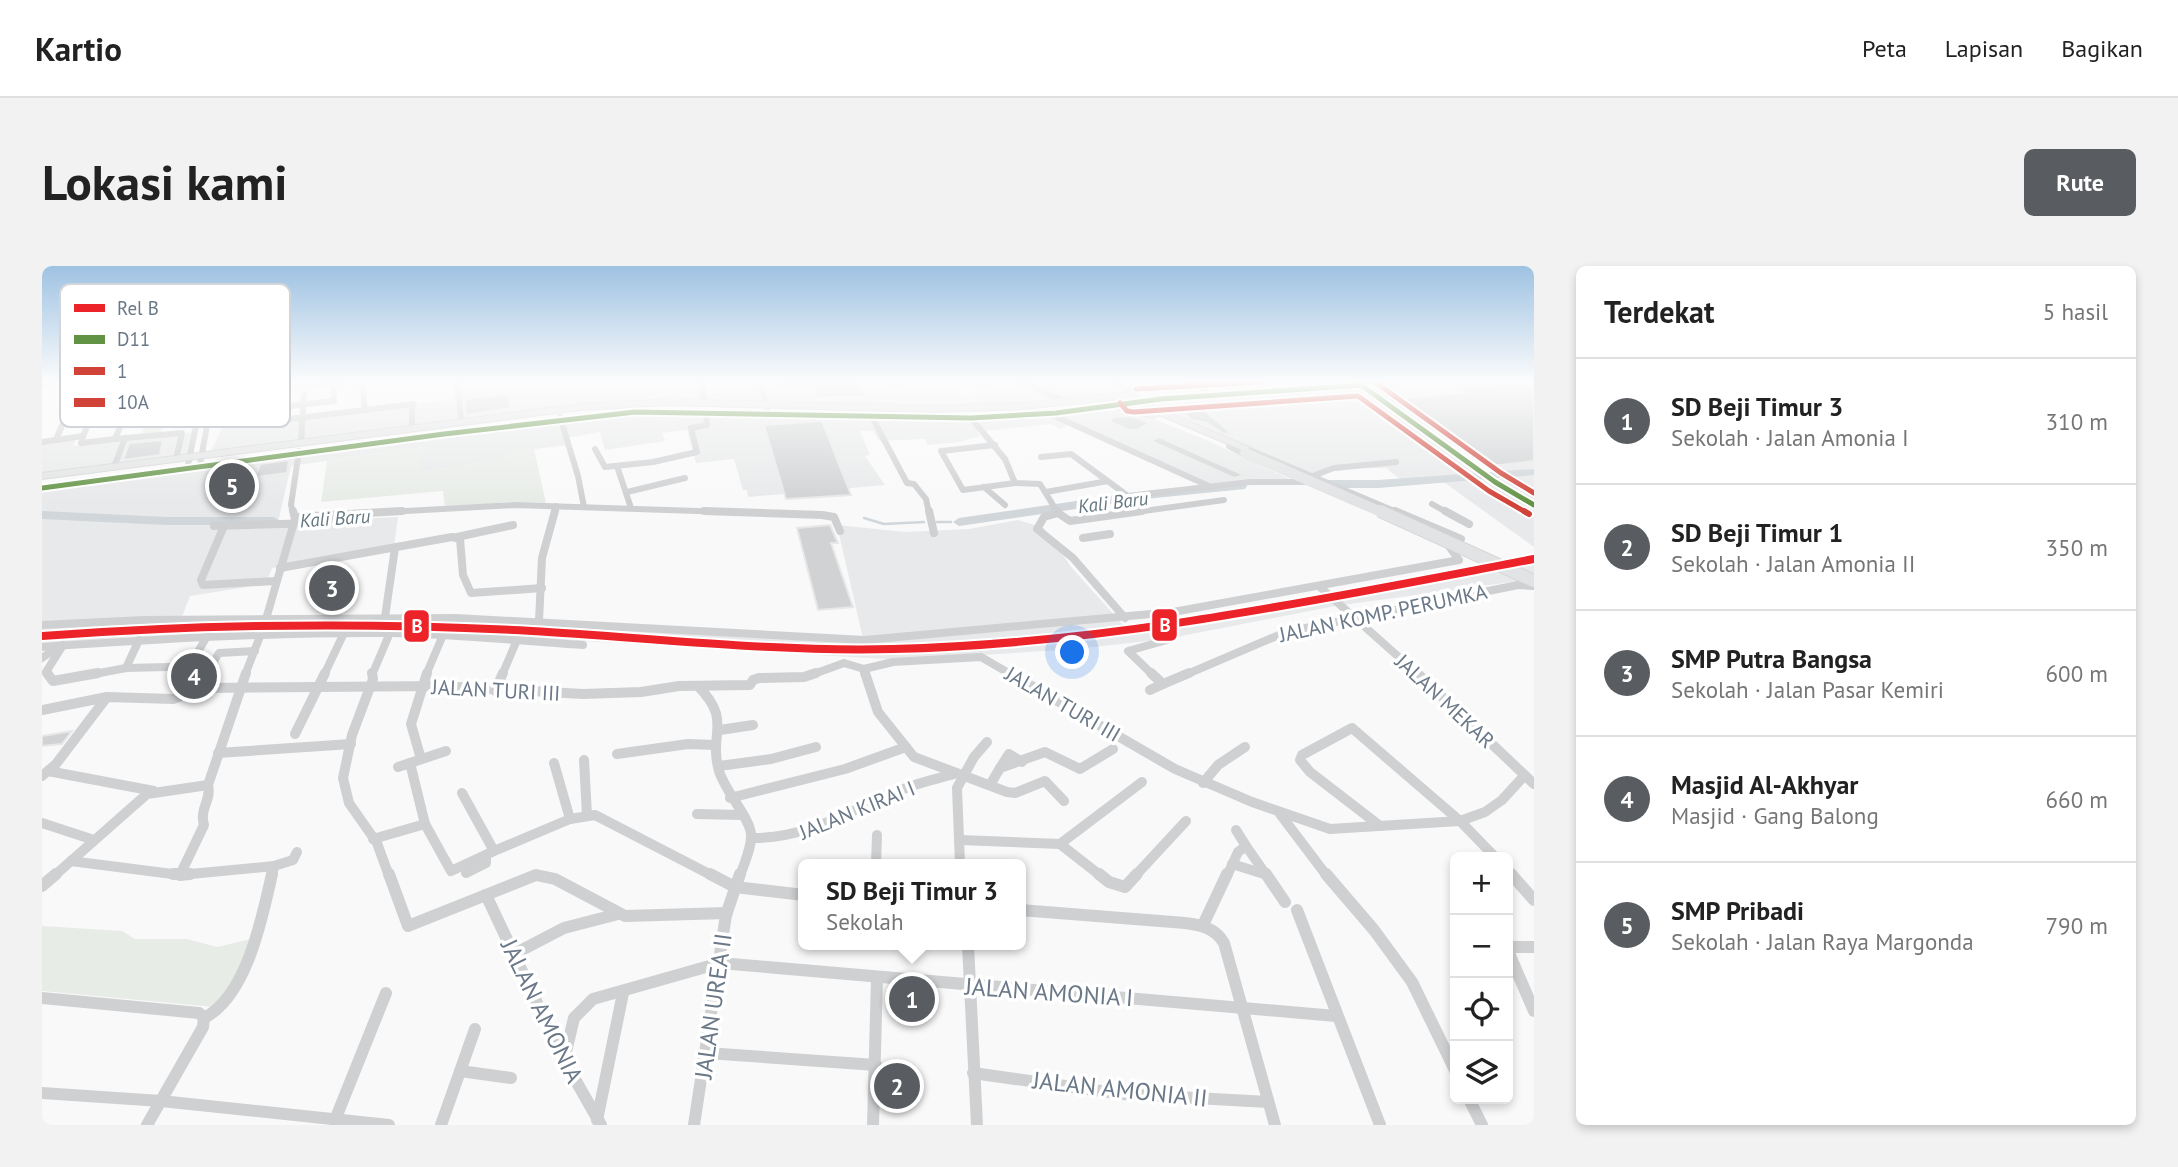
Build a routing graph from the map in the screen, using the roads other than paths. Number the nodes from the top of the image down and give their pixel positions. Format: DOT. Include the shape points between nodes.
graph roads {
  1 [pos="303,422"];
  2 [pos="412,422"];
  3 [pos="461,422"];
  4 [pos="483,422"];
  5 [pos="526,422"];
  6 [pos="561,422"];
  7 [pos="706,422"];
  8 [pos="875,422"];
  9 [pos="975,422"];
  10 [pos="1068,422"];
  11 [pos="1180,422"];
  12 [pos="61,427"];
  13 [pos="86,427"];
  14 [pos="120,427"];
  15 [pos="199,427"];
  16 [pos="204,427"];
  17 [pos="412,429"];
  18 [pos="83,436"];
  19 [pos="125,438"];
  20 [pos="115,439"];
  21 [pos="56,440"];
  22 [pos="42,442"];
  23 [pos="995,445"];
  24 [pos="1239,448"];
  25 [pos="299,449"];
  26 [pos="595,449"];
  27 [pos="1041,457"];
  28 [pos="176,459"];
  29 [pos="195,460"];
  30 [pos="1396,462"];
  31 [pos="617,466"];
  32 [pos="114,467"];
  33 [pos="166,470"];
  34 [pos="1315,475"];
  35 [pos="685,478"];
  36 [pos="1108,481"];
  37 [pos="42,482"];
  38 [pos="1304,482"];
  39 [pos="1015,483"];
  40 [pos="984,487"];
  41 [pos="1215,489"];
  42 [pos="627,492"];
  43 [pos="1046,492"];
  44 [pos="1224,500"];
  45 [pos="1432,503"];
  46 [pos="1005,505"];
  47 [pos="556,506"];
  48 [pos="584,507"];
  49 [pos="631,508"];
  50 [pos="1057,510"];
  51 [pos="294,521"];
  52 [pos="346,521"];
  53 [pos="513,525"];
  54 [pos="214,526"];
  55 [pos="224,526"];
  56 [pos="840,531"];
  57 [pos="934,533"];
  58 [pos="1452,533"];
  59 [pos="1110,534"];
  60 [pos="457,537"];
  61 [pos="1083,538"];
  62 [pos="1447,544"];
  63 [pos="395,548"];
  64 [pos="280,568"];
  65 [pos="1534,575"];
  66 [pos="276,581"];
  67 [pos="1534,581"];
  68 [pos="1534,586"];
  69 [pos="1320,587"];
  70 [pos="542,588"];
  71 [pos="385,617"];
  72 [pos="1125,618"];
  73 [pos="267,619"];
  74 [pos="1355,620"];
  75 [pos="540,621"];
  76 [pos="42,625"];
  77 [pos="343,635"];
  78 [pos="389,635"];
  79 [pos="443,635"];
  80 [pos="207,636"];
  81 [pos="261,636"];
  82 [pos="139,640"];
  83 [pos="517,640"];
  84 [pos="1167,640"];
  85 [pos="61,645"];
  86 [pos="583,645"];
  87 [pos="42,647"];
  88 [pos="255,651"];
  89 [pos="42,658"];
  90 [pos="126,668"];
  91 [pos="189,668"];
  92 [pos="864,669"];
  93 [pos="1163,684"];
  94 [pos="422,685"];
  95 [pos="318,686"];
  96 [pos="370,686"];
  97 [pos="698,686"];
  98 [pos="242,687"];
  99 [pos="1150,690"];
  100 [pos="495,691"];
  101 [pos="107,697"];
  102 [pos="42,710"];
  103 [pos="752,725"];
  104 [pos="720,730"];
  105 [pos="295,734"];
  106 [pos="987,742"];
  107 [pos="351,744"];
  108 [pos="716,746"];
  109 [pos="816,747"];
  110 [pos="906,747"];
  111 [pos="1245,747"];
  112 [pos="1113,749"];
  113 [pos="446,751"];
  114 [pos="218,752"];
  115 [pos="617,754"];
  116 [pos="584,760"];
  117 [pos="416,761"];
  118 [pos="554,763"];
  119 [pos="719,766"];
  120 [pos="398,767"];
  121 [pos="1080,769"];
  122 [pos="45,773"];
  123 [pos="1069,774"];
  124 [pos="958,775"];
  125 [pos="1524,776"];
  126 [pos="1142,782"];
  127 [pos="1203,783"];
  128 [pos="1534,784"];
  129 [pos="208,785"];
  130 [pos="990,785"];
  131 [pos="154,791"];
  132 [pos="462,793"];
  133 [pos="730,798"];
  134 [pos="1064,801"];
  135 [pos="1279,812"];
  136 [pos="697,814"];
  137 [pos="587,815"];
  138 [pos="742,815"];
  139 [pos="570,819"];
  140 [pos="1186,821"];
  141 [pos="1460,821"];
  142 [pos="42,823"];
  143 [pos="425,824"];
  144 [pos="1380,826"];
  145 [pos="1236,830"];
  146 [pos="877,835"];
  147 [pos="373,839"];
  148 [pos="755,839"];
  149 [pos="94,840"];
  150 [pos="960,840"];
  151 [pos="1060,844"];
  152 [pos="1246,846"];
  153 [pos="297,852"];
  154 [pos="1490,852"];
  155 [pos="490,853"];
  156 [pos="876,859"];
  157 [pos="960,859"];
  158 [pos="71,861"];
  159 [pos="1233,864"];
  160 [pos="274,866"];
  161 [pos="466,873"];
  162 [pos="1264,873"];
  163 [pos="180,875"];
  164 [pos="1513,877"];
  165 [pos="42,886"];
  166 [pos="735,887"];
  167 [pos="798,894"];
  168 [pos="486,895"];
  169 [pos="1534,900"];
  170 [pos="1285,902"];
  171 [pos="1026,910"];
  172 [pos="1297,911"];
  173 [pos="727,913"];
  174 [pos="618,914"];
  175 [pos="1203,925"];
  176 [pos="1534,947"];
  177 [pos="1513,949"];
  178 [pos="968,950"];
  179 [pos="514,954"];
  180 [pos="1513,961"];
  181 [pos="720,963"];
  182 [pos="877,978"];
  183 [pos="971,986"];
  184 [pos="386,993"];
  185 [pos="623,993"];
  186 [pos="42,998"];
  187 [pos="1241,1010"];
  188 [pos="1534,1011"];
  189 [pos="1336,1016"];
  190 [pos="204,1018"];
  191 [pos="475,1029"];
  192 [pos="707,1054"];
  193 [pos="565,1060"];
  194 [pos="1450,1060"];
  195 [pos="876,1065"];
  196 [pos="460,1071"];
  197 [pos="973,1073"];
  198 [pos="511,1078"];
  199 [pos="42,1093"];
  200 [pos="161,1101"];
  201 [pos="1268,1102"];
  202 [pos="1472,1104"];
  203 [pos="335,1120"];
  204 [pos="599,1123"];
  205 [pos="147,1125"];
  206 [pos="388,1125"];
  207 [pos="441,1125"];
  208 [pos="694,1125"];
  209 [pos="873,1125"];
  210 [pos="977,1125"];
  211 [pos="1275,1125"];
  212 [pos="1380,1125"];
  213 [pos="1482,1125"];
  1 -- 25 [label="street"];
  2 -- 17 [label="street"];
  3 -- 17 [label="main road"];
  4 -- 29 [label="main road"];
  5 -- 25 [label="main road"];
  6 -- 48 [label="street"];
  7 -- 31 [label="street" via="691,428 698,452"];
  8 -- 57 [label="street" via="907,483 915,484 926,499"];
  9 -- 23 [label="street"];
  10 -- 41 [label="street"];
  11 -- 24 [label="main road"];
  12 -- 21 [label="street"];
  13 -- 18 [label="street"];
  14 -- 20 [label="street"];
  15 -- 29 [label="street"];
  16 -- 29 [label="street"];
  17 -- 25 [label="main road"];
  18 -- 20 [label="street" via="81,443"];
  18 -- 21 [label="street"];
  19 -- 20 [label="street"];
  19 -- 28 [label="street" via="182,433"];
  19 -- 32 [label="street"];
  21 -- 22 [label="street"];
  23 -- 39 [label="street"];
  23 -- 40 [label="street" via="941,450 963,490"];
  24 -- 34 [label="street"];
  24 -- 38 [label="street"];
  24 -- 65 [label="main road, bridge"];
  24 -- 67 [label="main road, bridge"];
  25 -- 29 [label="main road"];
  25 -- 33 [label="main road"];
  25 -- 51 [label="street" via="291,505"];
  26 -- 31 [label="street" via="603,467"];
  27 -- 36 [label="street" via="1071,454"];
  28 -- 29 [label="main road"];
  28 -- 32 [label="main road"];
  29 -- 33 [label="main road"];
  29 -- 37 [label="main road"];
  30 -- 34 [label="street" via="1334,468"];
  31 -- 42 [label="street"];
  32 -- 37 [label="main road"];
  33 -- 37 [label="main road"];
  34 -- 58 [label="street"];
  35 -- 42 [label="street"];
  36 -- 41 [label="street" via="1128,496"];
  36 -- 43 [label="street"];
  38 -- 41 [label="street" via="1250,482"];
  38 -- 62 [label="street"];
  39 -- 40 [label="street"];
  39 -- 43 [label="street" via="1038,484"];
  40 -- 46 [label="street"];
  42 -- 49 [label="street"];
  43 -- 50 [label="street"];
  44 -- 50 [label="street" via="1070,521"];
  45 -- 58 [label="street" via="1469,524"];
  47 -- 48 [label="street"];
  47 -- 51 [label="street"];
  47 -- 70 [label="street" via="542,558"];
  48 -- 49 [label="street"];
  49 -- 56 [label="street" via="835,519"];
  50 -- 72 [label="street" via="1044,517 1037,529 1083,568"];
  51 -- 52 [label="street"];
  51 -- 55 [label="street"];
  51 -- 64 [label="street"];
  53 -- 60 [label="street"];
  54 -- 55 [label="street"];
  55 -- 66 [label="street" via="202,585"];
  58 -- 62 [label="street" via="1461,541"];
  59 -- 61 [label="street"];
  60 -- 63 [label="street"];
  60 -- 70 [label="street" via="471,593"];
  62 -- 69 [label="street" via="1459,560"];
  63 -- 64 [label="street"];
  63 -- 71 [label="street"];
  64 -- 66 [label="street"];
  66 -- 73 [label="street"];
  68 -- 74 [label="street, JALAN KOMP. PERUMKA" via="1518,585"];
  69 -- 72 [label="street"];
  69 -- 74 [label="street, JALAN MEKAR"];
  70 -- 75 [label="street"];
  71 -- 73 [label="street"];
  71 -- 75 [label="street"];
  72 -- 75 [label="street" via="865,640"];
  73 -- 76 [label="street"];
  73 -- 81 [label="street"];
  74 -- 93 [label="street, JALAN KOMP. PERUMKA" via="1286,632"];
  74 -- 125 [label="street, JALAN MEKAR" via="1462,713"];
  77 -- 78 [label="street"];
  77 -- 81 [label="street"];
  77 -- 95 [label="street"];
  78 -- 79 [label="street"];
  78 -- 96 [label="street"];
  79 -- 83 [label="street"];
  79 -- 94 [label="street"];
  80 -- 81 [label="street"];
  80 -- 82 [label="street"];
  80 -- 91 [label="street"];
  81 -- 88 [label="street"];
  82 -- 85 [label="street"];
  82 -- 90 [label="street"];
  83 -- 86 [label="street"];
  83 -- 100 [label="street"];
  84 -- 93 [label="street" via="1128,650"];
  85 -- 87 [label="street"];
  85 -- 89 [label="street"];
  85 -- 90 [label="street" via="46,673 53,681"];
  88 -- 91 [label="street" via="219,653 211,666"];
  88 -- 98 [label="street"];
  90 -- 91 [label="street"];
  92 -- 97 [label="street, JALAN TURI III" via="844,663 804,677"];
  92 -- 110 [label="street" via="878,712"];
  92 -- 127 [label="street, JALAN TURI III" via="893,662 981,657"];
  93 -- 99 [label="street, JALAN KOMP. PERUMKA"];
  94 -- 96 [label="street, JALAN TURI III"];
  94 -- 100 [label="street, JALAN TURI III"];
  94 -- 117 [label="street" via="411,724 416,734"];
  95 -- 96 [label="street, JALAN TURI III"];
  95 -- 98 [label="street, JALAN TURI III"];
  95 -- 105 [label="street"];
  96 -- 107 [label="street"];
  97 -- 100 [label="street, JALAN TURI III" via="625,693"];
  97 -- 104 [label="street" via="717,708"];
  98 -- 101 [label="street, JALAN TURI III" via="204,688 173,699"];
  98 -- 114 [label="street"];
  101 -- 102 [label="street"];
  101 -- 122 [label="street"];
  103 -- 104 [label="street"];
  104 -- 108 [label="street"];
  106 -- 124 [label="street"];
  107 -- 114 [label="street"];
  107 -- 147 [label="street" via="344,778 349,803"];
  108 -- 115 [label="street" via="688,744"];
  108 -- 119 [label="street"];
  109 -- 119 [label="street"];
  110 -- 124 [label="street" via="914,757"];
  110 -- 133 [label="street" via="845,769"];
  111 -- 127 [label="street" via="1214,768"];
  112 -- 121 [label="street"];
  113 -- 117 [label="street"];
  114 -- 129 [label="street"];
  116 -- 137 [label="street"];
  117 -- 120 [label="street"];
  117 -- 143 [label="street"];
  118 -- 139 [label="street"];
  119 -- 133 [label="street"];
  121 -- 123 [label="street"];
  121 -- 130 [label="street" via="1048,752 1000,768"];
  122 -- 131 [label="street"];
  124 -- 130 [label="street"];
  124 -- 148 [label="street, JALAN KIRAI I" via="905,788 793,836"];
  124 -- 150 [label="street"];
  125 -- 128 [label="street, JALAN MEKAR"];
  125 -- 141 [label="street, JALAN TURI III" via="1485,812"];
  126 -- 151 [label="street"];
  127 -- 135 [label="street, JALAN TURI III"];
  129 -- 131 [label="street"];
  129 -- 163 [label="street" via="210,792 201,814 204,825"];
  130 -- 134 [label="street" via="1015,793 1045,781"];
  131 -- 149 [label="street"];
  132 -- 155 [label="street"];
  133 -- 138 [label="street"];
  135 -- 144 [label="street, JALAN TURI III" via="1330,829"];
  135 -- 194 [label="street" via="1412,982"];
  136 -- 138 [label="street"];
  137 -- 139 [label="street"];
  137 -- 166 [label="street" via="602,817"];
  138 -- 148 [label="street"];
  139 -- 155 [label="street"];
  140 -- 151 [label="street" via="1125,887 1109,882"];
  141 -- 144 [label="street, JALAN TURI III"];
  141 -- 144 [label="street" via="1352,727 1302,755 1300,760 1310,772"];
  141 -- 154 [label="street"];
  142 -- 149 [label="street"];
  143 -- 147 [label="street"];
  143 -- 155 [label="street" via="450,871"];
  145 -- 152 [label="street"];
  146 -- 156 [label="street"];
  147 -- 168 [label="street" via="408,926"];
  148 -- 166 [label="street, JALAN UREA II"];
  149 -- 158 [label="street"];
  150 -- 151 [label="street"];
  150 -- 157 [label="street"];
  152 -- 159 [label="street"];
  152 -- 162 [label="street"];
  153 -- 160 [label="street" via="293,860"];
  155 -- 161 [label="street" via="486,863"];
  158 -- 163 [label="street"];
  158 -- 165 [label="street"];
  159 -- 162 [label="street"];
  159 -- 175 [label="street"];
  160 -- 163 [label="street"];
  160 -- 190 [label="street" via="266,905 239,980 214,1013"];
  162 -- 170 [label="street"];
  164 -- 169 [label="street"];
  166 -- 167 [label="street"];
  166 -- 173 [label="street, JALAN UREA II"];
  168 -- 174 [label="street" via="541,875"];
  168 -- 179 [label="street, JALAN AMONIA"];
  171 -- 175 [label="street"];
  172 -- 189 [label="street"];
  173 -- 174 [label="street"];
  173 -- 181 [label="street, JALAN UREA II"];
  174 -- 179 [label="street" via="564,929"];
  175 -- 187 [label="street" via="1222,938"];
  176 -- 177 [label="street"];
  178 -- 183 [label="street"];
  179 -- 193 [label="street, JALAN AMONIA"];
  180 -- 188 [label="street"];
  181 -- 182 [label="street, JALAN AMONIA I"];
  181 -- 185 [label="street"];
  181 -- 192 [label="street, JALAN UREA II"];
  182 -- 183 [label="street, JALAN AMONIA I"];
  182 -- 195 [label="street"];
  183 -- 187 [label="street, JALAN AMONIA I"];
  183 -- 197 [label="street"];
  184 -- 203 [label="street"];
  185 -- 193 [label="street" via="593,999 575,1013"];
  185 -- 204 [label="street"];
  186 -- 190 [label="street" via="199,1013"];
  187 -- 189 [label="street, JALAN AMONIA I"];
  187 -- 201 [label="street"];
  189 -- 212 [label="street"];
  190 -- 200 [label="street"];
  191 -- 196 [label="street"];
  192 -- 195 [label="street"];
  192 -- 208 [label="street, JALAN UREA II"];
  193 -- 204 [label="street, JALAN AMONIA"];
  195 -- 209 [label="street"];
  196 -- 198 [label="street"];
  196 -- 207 [label="street"];
  197 -- 201 [label="street, JALAN AMONIA II" via="1122,1094"];
  197 -- 210 [label="street"];
  199 -- 200 [label="street"];
  200 -- 203 [label="street"];
  200 -- 205 [label="street"];
  201 -- 211 [label="street"];
  202 -- 213 [label="street"];
  203 -- 206 [label="street"];
}
